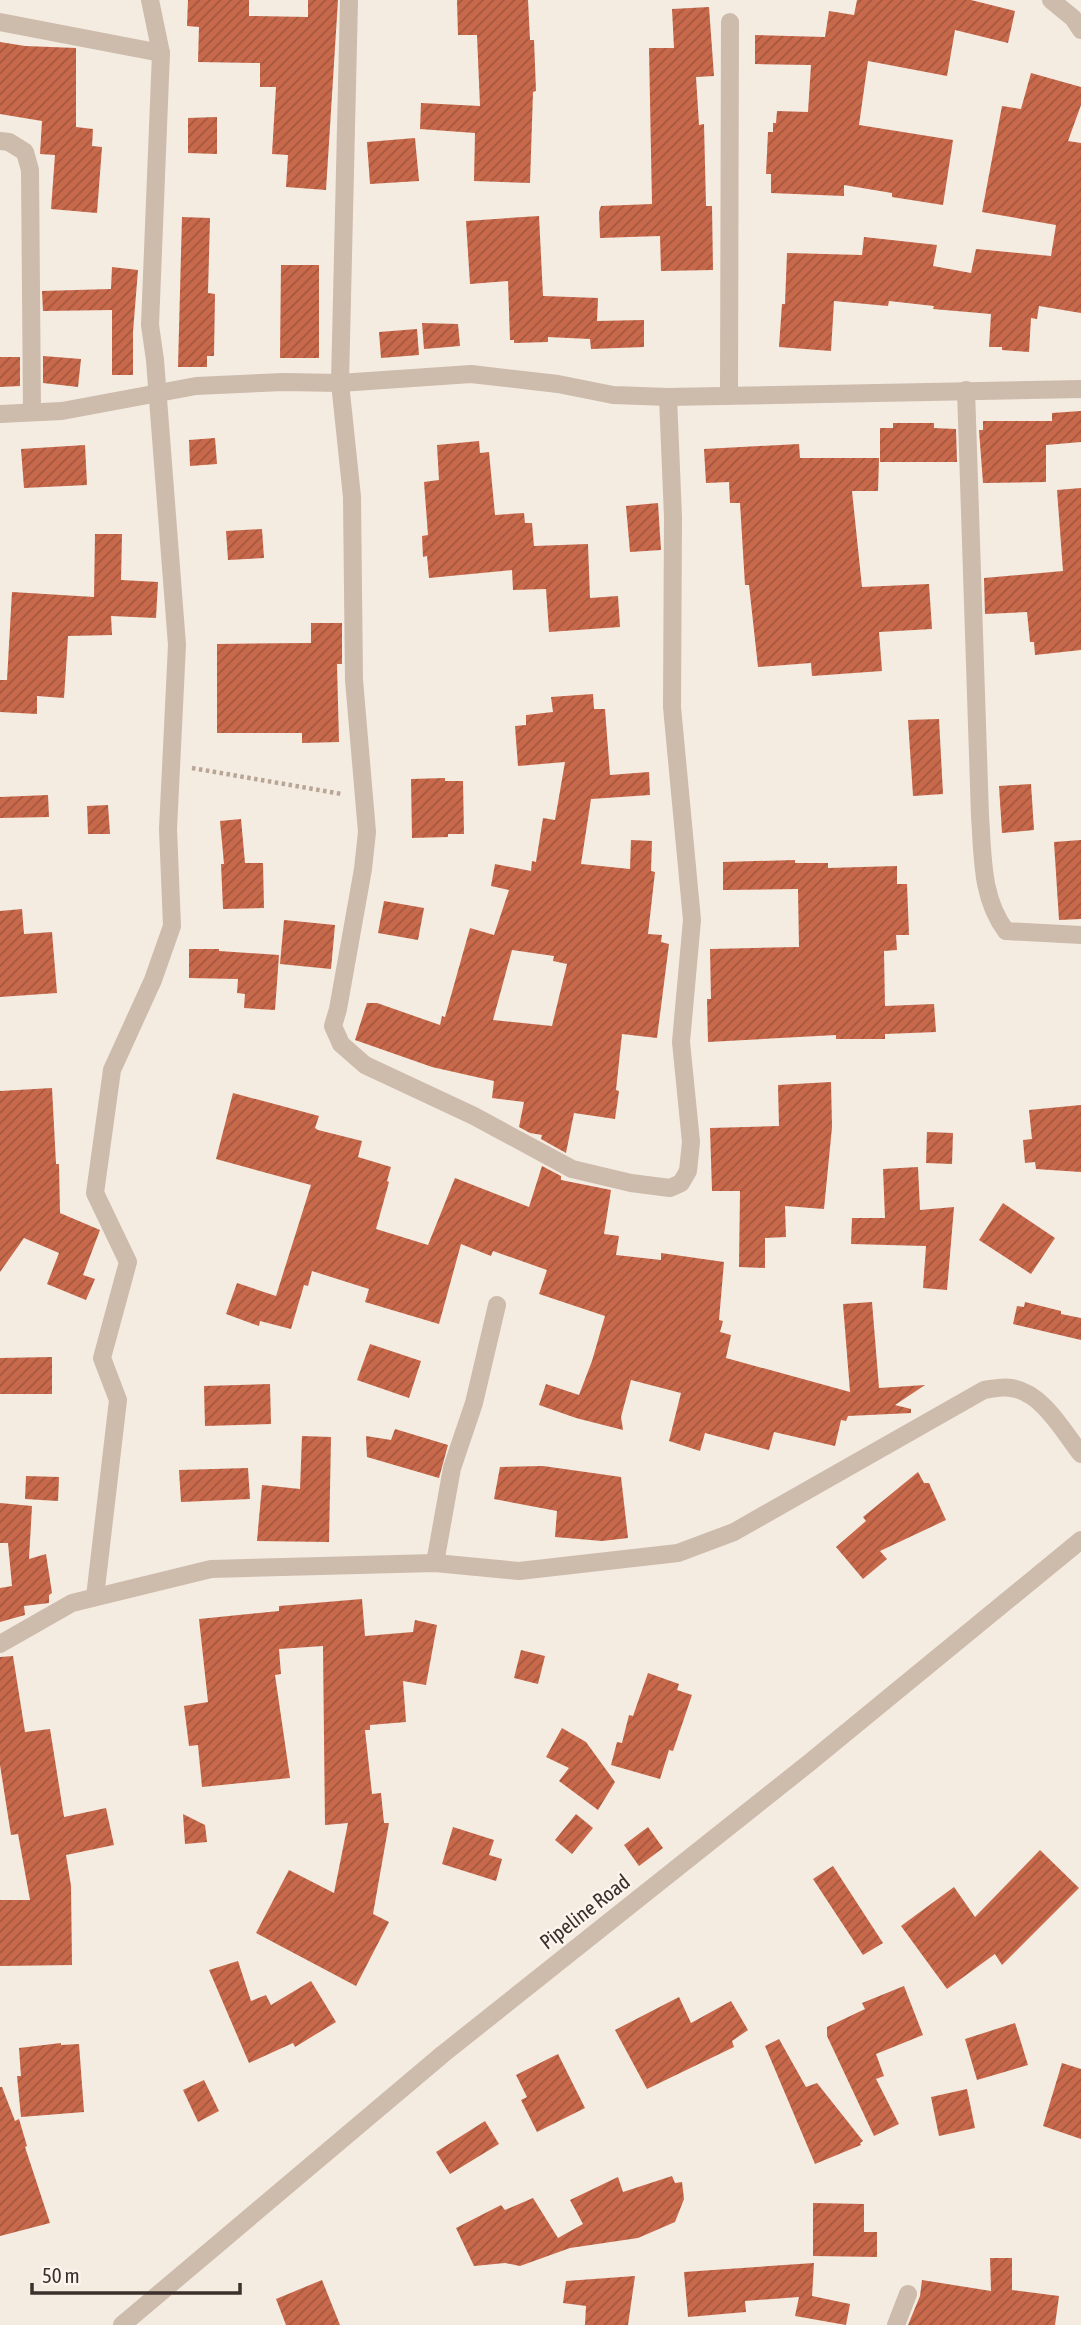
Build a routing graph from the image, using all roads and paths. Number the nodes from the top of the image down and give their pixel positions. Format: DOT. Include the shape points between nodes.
graph roads {
  1 [pos="150,0"];
  2 [pos="349,0"];
  3 [pos="1051,0"];
  4 [pos="0,22"];
  5 [pos="730,22"];
  6 [pos="1081,30"];
  7 [pos="160,53"];
  8 [pos="0,141"];
  9 [pos="340,383"];
  10 [pos="1081,388"];
  11 [pos="966,390"];
  12 [pos="729,394"];
  13 [pos="158,395"];
  14 [pos="668,397"];
  15 [pos="32,412"];
  16 [pos="0,414"];
  17 [pos="172,765"];
  18 [pos="364,797"];
  19 [pos="1081,934"];
  20 [pos="497,1305"];
  21 [pos="1081,1454"];
  22 [pos="1081,1540"];
  23 [pos="435,1563"];
  24 [pos="95,1597"];
  25 [pos="0,1644"];
  26 [pos="908,2294"];
  27 [pos="122,2325"];
  28 [pos="897,2325"];
  1 -- 7 [label="street"];
  2 -- 9 [label="street"];
  3 -- 6 [label="street"];
  4 -- 7 [label="street"];
  5 -- 12 [label="street"];
  7 -- 13 [label="street" via="150,325"];
  8 -- 15 [label="street" via="25,152 30,170"];
  9 -- 13 [label="street" via="195,386"];
  9 -- 14 [label="street" via="471,374 613,395"];
  9 -- 18 [label="street" via="352,498 354,680"];
  10 -- 11 [label="street"];
  11 -- 12 [label="street"];
  11 -- 19 [label="street" via="985,885 1006,931"];
  12 -- 14 [label="street"];
  13 -- 15 [label="street"];
  13 -- 17 [label="street" via="177,645"];
  14 -- 18 [label="street" via="672,707 692,919 681,1042 691,1142 688,1171 681,1184 670,1188 631,1183 572,1169 365,1065 341,1044 333,1026 363,869"];
  15 -- 16 [label="street"];
  17 -- 18 [label="path"];
  17 -- 24 [label="street" via="168,829 172,926 112,1070 95,1193 128,1262 102,1358 118,1400"];
  20 -- 23 [label="street" via="474,1403 452,1468"];
  21 -- 23 [label="street" via="1030,1394 1010,1387 984,1390 746,1526 678,1553 519,1572"];
  22 -- 27 [label="street, Pipeline Road" via="443,2053"];
  23 -- 24 [label="street" via="211,1569"];
  24 -- 25 [label="street" via="72,1603"];
  26 -- 28 [label="street"];
}
